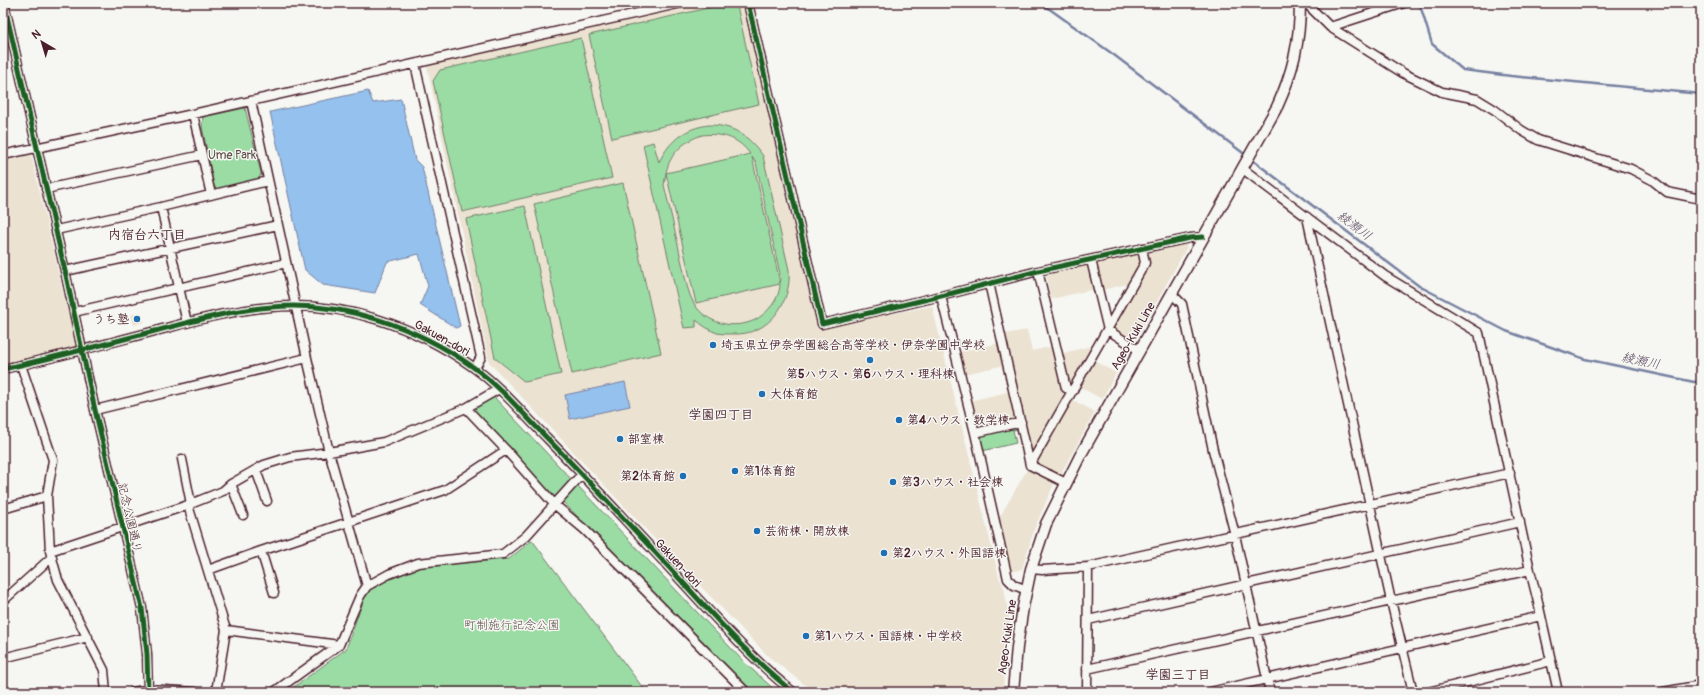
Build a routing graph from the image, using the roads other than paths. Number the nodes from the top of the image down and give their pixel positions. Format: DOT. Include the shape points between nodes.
graph roads {
  1 [pos="4,3"];
  2 [pos="682,3"];
  3 [pos="748,3"];
  4 [pos="1404,3"];
  5 [pos="1300,4"];
  6 [pos="1330,27"];
  7 [pos="414,64"];
  8 [pos="251,101"];
  9 [pos="194,114"];
  10 [pos="37,147"];
  11 [pos="3,155"];
  12 [pos="202,156"];
  13 [pos="1244,168"];
  14 [pos="268,181"];
  15 [pos="46,189"];
  16 [pos="211,195"];
  17 [pos="1701,199"];
  18 [pos="161,207"];
  19 [pos="1308,216"];
  20 [pos="278,225"];
  21 [pos="56,230"];
  22 [pos="1203,237"];
  23 [pos="1142,248"];
  24 [pos="170,249"];
  25 [pos="1091,260"];
  26 [pos="286,264"];
  27 [pos="65,271"];
  28 [pos="1038,271"];
  29 [pos="989,284"];
  30 [pos="179,288"];
  31 [pos="1172,294"];
  32 [pos="941,296"];
  33 [pos="295,306"];
  34 [pos="74,312"];
  35 [pos="187,323"];
  36 [pos="1108,330"];
  37 [pos="82,350"];
  38 [pos="1140,351"];
  39 [pos="307,358"];
  40 [pos="21,365"];
  41 [pos="475,368"];
  42 [pos="3,369"];
  43 [pos="499,389"];
  44 [pos="1073,391"];
  45 [pos="466,408"];
  46 [pos="95,410"];
  47 [pos="1021,422"];
  48 [pos="975,433"];
  49 [pos="506,450"];
  50 [pos="329,452"];
  51 [pos="182,458"];
  52 [pos="1030,465"];
  53 [pos="256,470"];
  54 [pos="1510,473"];
  55 [pos="582,474"];
  56 [pos="1066,483"];
  57 [pos="231,484"];
  58 [pos="47,496"];
  59 [pos="267,501"];
  60 [pos="1370,503"];
  61 [pos="189,504"];
  62 [pos="554,504"];
  63 [pos="3,509"];
  64 [pos="243,515"];
  65 [pos="348,522"];
  66 [pos="1520,522"];
  67 [pos="122,526"];
  68 [pos="1235,535"];
  69 [pos="261,551"];
  70 [pos="51,554"];
  71 [pos="1381,554"];
  72 [pos="1088,567"];
  73 [pos="1032,569"];
  74 [pos="208,570"];
  75 [pos="1530,570"];
  76 [pos="1245,585"];
  77 [pos="367,586"];
  78 [pos="1027,590"];
  79 [pos="274,593"];
  80 [pos="3,601"];
  81 [pos="1391,601"];
  82 [pos="1541,616"];
  83 [pos="1088,620"];
  84 [pos="226,630"];
  85 [pos="1256,632"];
  86 [pos="88,637"];
  87 [pos="338,645"];
  88 [pos="1402,647"];
  89 [pos="3,658"];
  90 [pos="1551,661"];
  91 [pos="1087,669"];
  92 [pos="1268,679"];
  93 [pos="1701,685"];
  94 [pos="148,691"];
  95 [pos="106,692"];
  96 [pos="133,692"];
  97 [pos="195,692"];
  98 [pos="216,692"];
  99 [pos="274,692"];
  100 [pos="746,692"];
  101 [pos="793,692"];
  102 [pos="1013,692"];
  103 [pos="1087,692"];
  104 [pos="1210,692"];
  105 [pos="1270,692"];
  106 [pos="1413,692"];
  107 [pos="1428,692"];
  108 [pos="1558,692"];
  109 [pos="1663,692"];
  1 -- 10 [label="street, 記念公園通り"];
  2 -- 7 [label="street"];
  3 -- 32 [label="street" via="822,324"];
  4 -- 6 [label="street"];
  5 -- 6 [label="street" via="1308,5"];
  5 -- 13 [label="main road, Ageo-Kuki Line" via="1298,43 1290,76 1277,107"];
  6 -- 17 [label="street" via="1376,57 1427,85 1442,92 1477,99 1538,140 1631,169 1652,180 1667,192"];
  7 -- 8 [label="street"];
  7 -- 41 [label="street" via="481,357"];
  8 -- 9 [label="street"];
  8 -- 14 [label="street"];
  9 -- 10 [label="street"];
  9 -- 12 [label="street"];
  10 -- 11 [label="street"];
  10 -- 15 [label="street, 記念公園通り"];
  12 -- 15 [label="street"];
  12 -- 16 [label="street"];
  13 -- 19 [label="street"];
  13 -- 22 [label="main road, Ageo-Kuki Line"];
  14 -- 16 [label="street"];
  14 -- 20 [label="street"];
  15 -- 21 [label="street, 記念公園通り"];
  16 -- 18 [label="street"];
  18 -- 21 [label="street"];
  18 -- 24 [label="street"];
  19 -- 54 [label="street" via="1385,276 1479,333"];
  19 -- 60 [label="street"];
  20 -- 24 [label="street"];
  20 -- 26 [label="street"];
  21 -- 27 [label="street, 記念公園通り"];
  22 -- 23 [label="street"];
  22 -- 31 [label="main road, Ageo-Kuki Line"];
  23 -- 25 [label="street"];
  23 -- 36 [label="street" via="1145,263"];
  24 -- 27 [label="street"];
  24 -- 30 [label="street"];
  25 -- 28 [label="street"];
  25 -- 36 [label="street"];
  26 -- 30 [label="street"];
  26 -- 33 [label="street"];
  27 -- 34 [label="street, 記念公園通り"];
  28 -- 29 [label="street"];
  28 -- 44 [label="street" via="1066,388"];
  29 -- 32 [label="street"];
  29 -- 47 [label="street"];
  30 -- 34 [label="street"];
  30 -- 35 [label="street"];
  31 -- 38 [label="main road, Ageo-Kuki Line"];
  31 -- 68 [label="street" via="1182,304 1213,450"];
  32 -- 48 [label="street"];
  33 -- 35 [label="street, Gakuen-dori" via="249,310"];
  33 -- 39 [label="street"];
  33 -- 41 [label="street, Gakuen-dori" via="330,309 380,320 430,340"];
  34 -- 37 [label="street, 記念公園通り"];
  35 -- 37 [label="street, Gakuen-dori"];
  36 -- 38 [label="street"];
  36 -- 44 [label="street"];
  37 -- 40 [label="street, Gakuen-dori"];
  37 -- 46 [label="street, 記念公園通り"];
  38 -- 56 [label="main road, Ageo-Kuki Line"];
  39 -- 46 [label="street"];
  39 -- 50 [label="street"];
  40 -- 42 [label="street, Gakuen-dori"];
  40 -- 58 [label="street" via="52,460"];
  41 -- 43 [label="street, Gakuen-dori"];
  43 -- 45 [label="street"];
  43 -- 55 [label="street, Gakuen-dori"];
  44 -- 52 [label="street"];
  45 -- 49 [label="street"];
  45 -- 50 [label="street" via="384,442"];
  46 -- 67 [label="street, 記念公園通り"];
  47 -- 48 [label="street"];
  47 -- 52 [label="street"];
  48 -- 78 [label="street" via="1008,579 1011,584"];
  49 -- 62 [label="street"];
  49 -- 65 [label="street" via="445,490"];
  50 -- 53 [label="street" via="290,457"];
  50 -- 65 [label="street"];
  51 -- 61 [label="street"];
  52 -- 56 [label="street"];
  53 -- 57 [label="street"];
  53 -- 59 [label="street"];
  54 -- 60 [label="street"];
  54 -- 66 [label="street"];
  55 -- 62 [label="street"];
  55 -- 101 [label="street, Gakuen-dori" via="745,650"];
  56 -- 73 [label="main road, Ageo-Kuki Line" via="1046,524"];
  57 -- 61 [label="street" via="223,491"];
  57 -- 64 [label="street"];
  58 -- 63 [label="street"];
  58 -- 70 [label="street"];
  60 -- 68 [label="street"];
  60 -- 71 [label="street"];
  61 -- 67 [label="street"];
  61 -- 74 [label="street"];
  62 -- 77 [label="street" via="526,536 503,554 418,563"];
  62 -- 100 [label="street" via="585,530"];
  65 -- 69 [label="street"];
  65 -- 77 [label="street"];
  66 -- 71 [label="street"];
  66 -- 75 [label="street"];
  67 -- 70 [label="street"];
  67 -- 94 [label="street, 記念公園通り" via="142,608"];
  68 -- 72 [label="street"];
  68 -- 76 [label="street"];
  69 -- 74 [label="street"];
  69 -- 79 [label="street"];
  70 -- 80 [label="street"];
  70 -- 86 [label="street" via="58,580"];
  71 -- 76 [label="street"];
  71 -- 81 [label="street"];
  72 -- 73 [label="street"];
  72 -- 83 [label="street"];
  73 -- 78 [label="main road, Ageo-Kuki Line"];
  74 -- 84 [label="street"];
  75 -- 81 [label="street"];
  75 -- 82 [label="street"];
  76 -- 83 [label="street"];
  76 -- 85 [label="street"];
  77 -- 87 [label="street"];
  78 -- 102 [label="main road, Ageo-Kuki Line" via="1017,646"];
  81 -- 85 [label="street"];
  81 -- 88 [label="street"];
  82 -- 88 [label="street"];
  82 -- 90 [label="street"];
  83 -- 91 [label="street"];
  84 -- 87 [label="street"];
  84 -- 98 [label="street"];
  85 -- 91 [label="street"];
  85 -- 92 [label="street"];
  86 -- 89 [label="street"];
  86 -- 95 [label="street" via="104,670"];
  87 -- 99 [label="street"];
  88 -- 92 [label="street"];
  88 -- 106 [label="street"];
  90 -- 107 [label="street"];
  90 -- 108 [label="street"];
  91 -- 103 [label="street"];
  92 -- 104 [label="street"];
  92 -- 105 [label="street"];
  93 -- 109 [label="street"];
  94 -- 96 [label="street"];
  94 -- 97 [label="street"];
}
